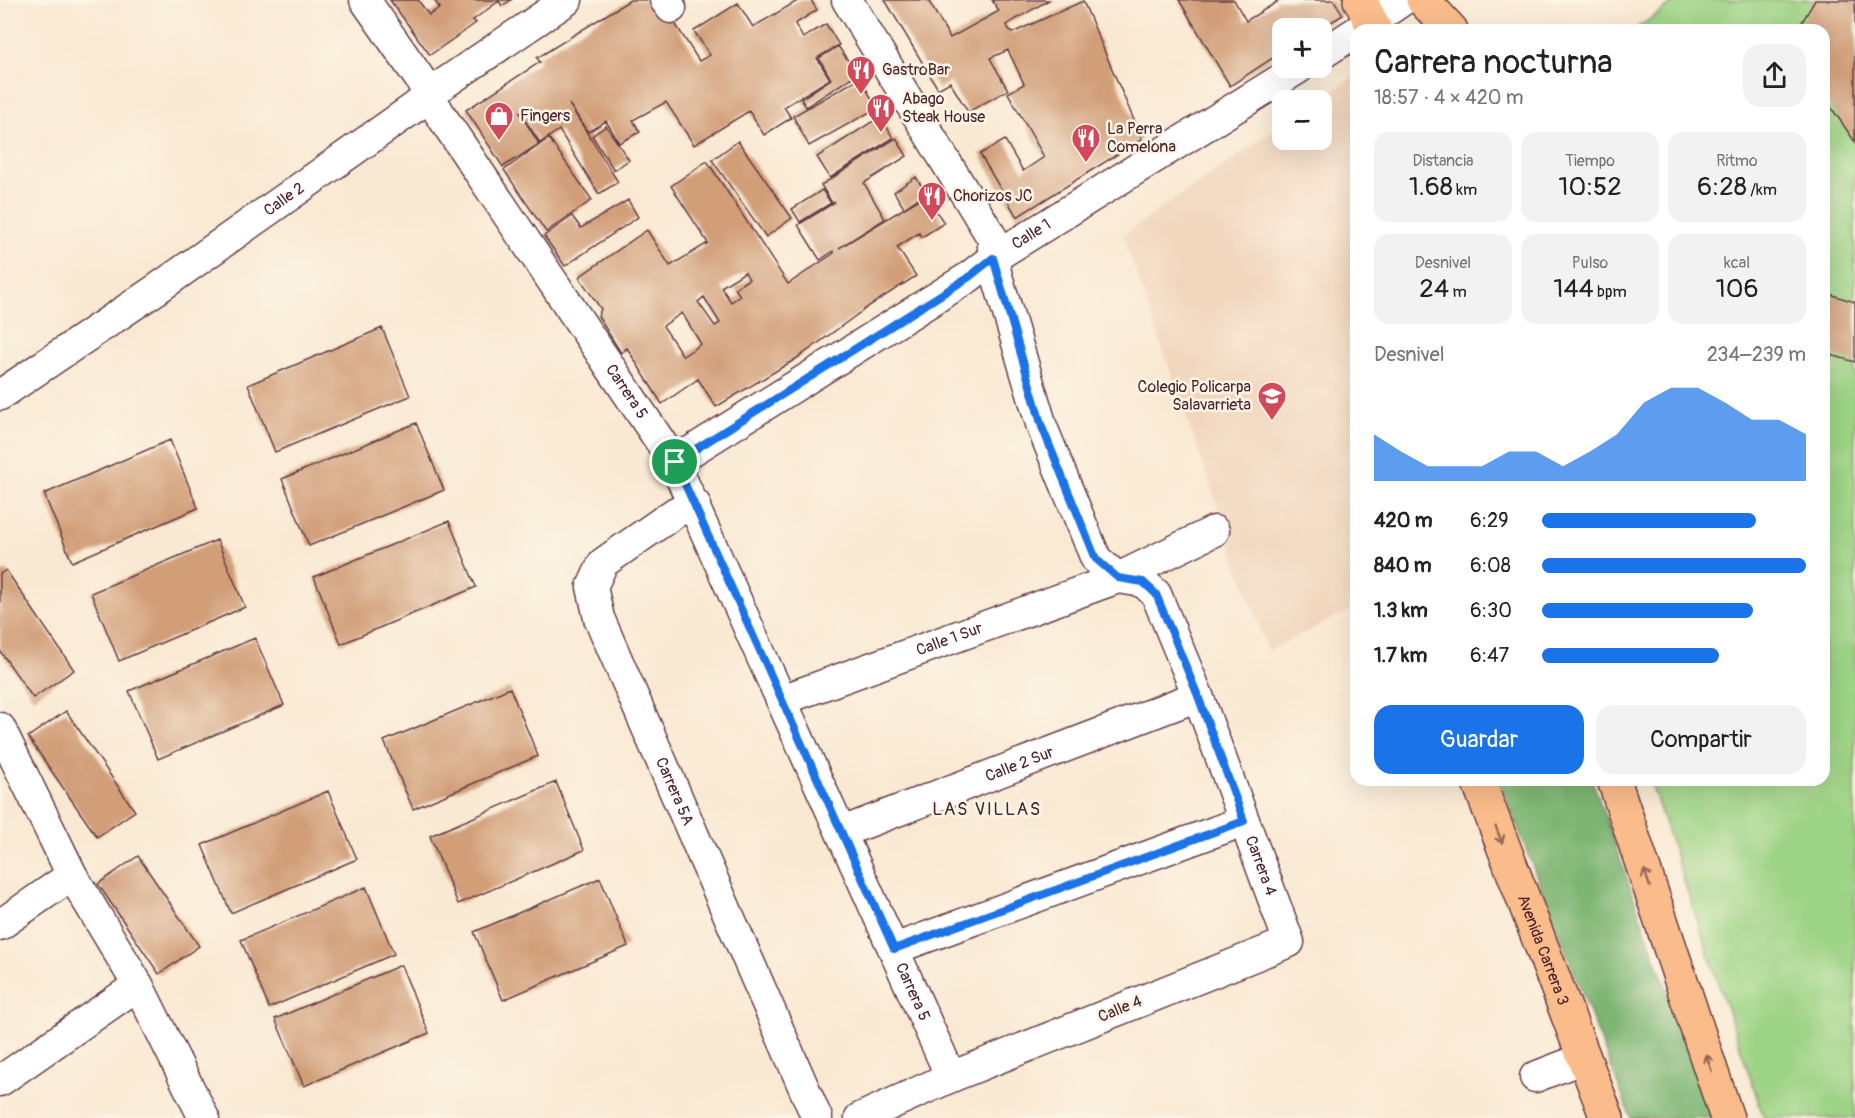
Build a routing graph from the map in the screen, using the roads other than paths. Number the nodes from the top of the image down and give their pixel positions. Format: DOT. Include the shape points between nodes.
graph roads {
  1 [pos="365,0"];
  2 [pos="567,0"];
  3 [pos="847,0"];
  4 [pos="1403,0"];
  5 [pos="1423,0"];
  6 [pos="1365,23"];
  7 [pos="1445,24"];
  8 [pos="1350,34"];
  9 [pos="1332,47"];
  10 [pos="1283,78"];
  11 [pos="428,96"];
  12 [pos="993,258"];
  13 [pos="0,395"];
  14 [pos="675,462"];
  15 [pos="695,504"];
  16 [pos="1214,531"];
  17 [pos="1118,578"];
  18 [pos="1198,696"];
  19 [pos="782,700"];
  20 [pos="1,731"];
  21 [pos="1480,786"];
  22 [pos="1616,786"];
  23 [pos="1244,821"];
  24 [pos="842,832"];
  25 [pos="72,875"];
  26 [pos="0,925"];
  27 [pos="1289,942"];
  28 [pos="894,949"];
  29 [pos="138,985"];
  30 [pos="1584,1058"];
  31 [pos="951,1077"];
  32 [pos="1535,1077"];
  33 [pos="0,1081"];
  34 [pos="204,1118"];
  35 [pos="817,1118"];
  36 [pos="860,1118"];
  37 [pos="1607,1118"];
  38 [pos="1727,1118"];
  1 -- 11 [label="street, Carrera 5"];
  2 -- 11 [label="street, Calle 2"];
  3 -- 12 [label="street, Carrera 4" via="993,239"];
  4 -- 6 [label="street"];
  5 -- 7 [label="main road"];
  8 -- 9 [label="street"];
  10 -- 12 [label="street, Calle 1"];
  11 -- 13 [label="street, Calle 2" via="161,301"];
  11 -- 14 [label="street, Carrera 5"];
  12 -- 14 [label="street, Calle 1"];
  12 -- 17 [label="street, Carrera 4" via="1042,427 1096,559"];
  14 -- 15 [label="street, Carrera 5"];
  15 -- 19 [label="street, Carrera 5"];
  15 -- 35 [label="street, Carrera 5A" via="676,512 603,563 592,587 599,618"];
  16 -- 17 [label="street, Calle 1 Sur"];
  17 -- 18 [label="street, Carrera 4" via="1143,582 1156,594"];
  17 -- 19 [label="street, Calle 1 Sur"];
  18 -- 23 [label="street, Carrera 4"];
  18 -- 24 [label="street, Calle 2 Sur"];
  19 -- 24 [label="street, Carrera 5"];
  20 -- 25 [label="street"];
  21 -- 30 [label="main road, Avenida Carrera 3, one-way"];
  38 -- 22 [label="main road, one-way"];
  23 -- 27 [label="street, Carrera 4"];
  23 -- 28 [label="street"];
  24 -- 28 [label="street, Carrera 5"];
  25 -- 26 [label="street"];
  25 -- 29 [label="street"];
  27 -- 31 [label="street, Calle 4"];
  28 -- 31 [label="street, Carrera 5"];
  29 -- 33 [label="street"];
  29 -- 34 [label="street"];
  30 -- 32 [label="street"];
  30 -- 37 [label="main road, Avenida Carrera 3"];
  31 -- 36 [label="street"];
}
